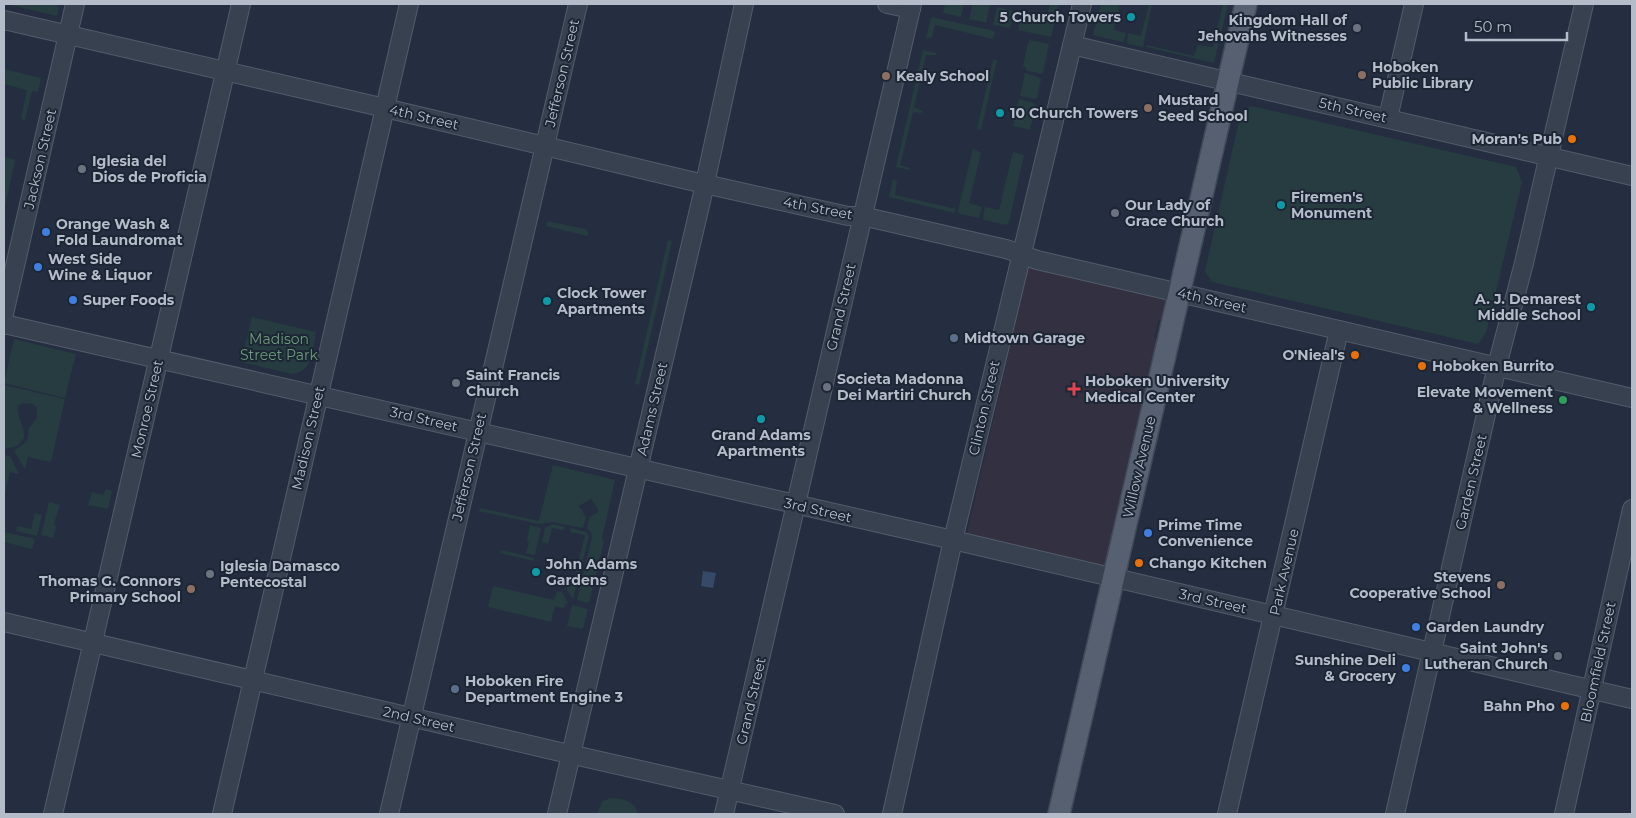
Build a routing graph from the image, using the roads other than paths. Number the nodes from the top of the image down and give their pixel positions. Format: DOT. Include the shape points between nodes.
graph roads {
  1 [pos="75,4"];
  2 [pos="241,4"];
  3 [pos="409,4"];
  4 [pos="578,4"];
  5 [pos="744,4"];
  6 [pos="887,4"];
  7 [pos="1082,4"];
  8 [pos="1246,4"];
  9 [pos="1414,4"];
  10 [pos="1584,4"];
  11 [pos="912,7"];
  12 [pos="4,20"];
  13 [pos="68,35"];
  14 [pos="1072,45"];
  15 [pos="226,71"];
  16 [pos="1228,82"];
  17 [pos="385,108"];
  18 [pos="1388,118"];
  19 [pos="546,146"];
  20 [pos="1549,156"];
  21 [pos="1632,176"];
  22 [pos="705,184"];
  23 [pos="862,216"];
  24 [pos="1021,254"];
  25 [pos="1180,293"];
  26 [pos="4,314"];
  27 [pos="4,324"];
  28 [pos="1339,330"];
  29 [pos="159,359"];
  30 [pos="1497,366"];
  31 [pos="319,395"];
  32 [pos="1632,398"];
  33 [pos="477,432"];
  34 [pos="638,468"];
  35 [pos="796,504"];
  36 [pos="1632,509"];
  37 [pos="953,540"];
  38 [pos="1114,578"];
  39 [pos="1274,615"];
  40 [pos="4,622"];
  41 [pos="92,643"];
  42 [pos="1433,651"];
  43 [pos="252,680"];
  44 [pos="1592,689"];
  45 [pos="1632,699"];
  46 [pos="411,716"];
  47 [pos="571,754"];
  48 [pos="730,790"];
  49 [pos="53,814"];
  50 [pos="222,814"];
  51 [pos="389,814"];
  52 [pos="557,814"];
  53 [pos="724,814"];
  54 [pos="835,814"];
  55 [pos="892,814"];
  56 [pos="1059,814"];
  57 [pos="1228,814"];
  58 [pos="1395,814"];
  59 [pos="1564,814"];
  1 -- 13 [label="street, Jackson Street"];
  2 -- 15 [label="street, Monroe Street"];
  3 -- 17 [label="street, Madison Street"];
  4 -- 19 [label="street, Jefferson Street"];
  5 -- 22 [label="street, Adams Street"];
  6 -- 11 [label="street"];
  7 -- 14 [label="street, Clinton Street"];
  8 -- 16 [label="main road, Willow Avenue"];
  9 -- 18 [label="street"];
  10 -- 20 [label="street, Garden Street"];
  11 -- 23 [label="street, Grand Street"];
  12 -- 13 [label="street, 4th Street"];
  13 -- 15 [label="street, 4th Street"];
  13 -- 26 [label="street, Jackson Street"];
  14 -- 16 [label="street, 5th Street"];
  14 -- 24 [label="street, Clinton Street"];
  15 -- 17 [label="street, 4th Street"];
  15 -- 29 [label="street, Monroe Street"];
  16 -- 18 [label="street, 5th Street"];
  16 -- 25 [label="main road, Willow Avenue"];
  17 -- 19 [label="street, 4th Street"];
  17 -- 31 [label="street, Madison Street"];
  18 -- 20 [label="street, 5th Street"];
  19 -- 22 [label="street, 4th Street"];
  19 -- 33 [label="street, Jefferson Street"];
  20 -- 21 [label="street, 5th Street"];
  20 -- 30 [label="street, Garden Street"];
  22 -- 23 [label="street, 4th Street" via="848,216"];
  22 -- 34 [label="street, Adams Street"];
  23 -- 24 [label="street, 4th Street"];
  23 -- 35 [label="street, Grand Street"];
  24 -- 25 [label="street, 4th Street"];
  24 -- 37 [label="street, Clinton Street"];
  25 -- 28 [label="street, 4th Street"];
  25 -- 38 [label="main road, Willow Avenue"];
  27 -- 29 [label="street, 3rd Street"];
  28 -- 30 [label="street, 4th Street"];
  28 -- 39 [label="street, Park Avenue"];
  29 -- 31 [label="street, 3rd Street"];
  29 -- 41 [label="street, Monroe Street"];
  30 -- 32 [label="street, 4th Street"];
  30 -- 42 [label="street, Garden Street"];
  31 -- 33 [label="street, 3rd Street"];
  31 -- 43 [label="street, Madison Street"];
  33 -- 34 [label="street, 3rd Street"];
  33 -- 46 [label="street, Jefferson Street"];
  34 -- 35 [label="street, 3rd Street"];
  34 -- 47 [label="street, Adams Street"];
  35 -- 37 [label="street, 3rd Street"];
  35 -- 48 [label="street, Grand Street"];
  36 -- 44 [label="street, Bloomfield Street"];
  37 -- 38 [label="street, 3rd Street"];
  37 -- 55 [label="street, Clinton Street"];
  38 -- 39 [label="street, 3rd Street"];
  38 -- 56 [label="main road, Willow Avenue"];
  39 -- 42 [label="street, 3rd Street"];
  39 -- 57 [label="street, Park Avenue"];
  40 -- 41 [label="street, 2nd Street"];
  41 -- 43 [label="street, 2nd Street"];
  41 -- 49 [label="street, Monroe Street"];
  42 -- 44 [label="street, 3rd Street"];
  42 -- 58 [label="street, Garden Street"];
  43 -- 46 [label="street, 2nd Street"];
  43 -- 50 [label="street, Madison Street"];
  44 -- 45 [label="street, 3rd Street"];
  44 -- 59 [label="street, Bloomfield Street"];
  46 -- 47 [label="street, 2nd Street"];
  46 -- 51 [label="street, Jefferson Street"];
  47 -- 48 [label="street, 2nd Street"];
  47 -- 52 [label="street, Adams Street"];
  48 -- 53 [label="street, Grand Street"];
  48 -- 54 [label="street, 2nd Street"];
}
